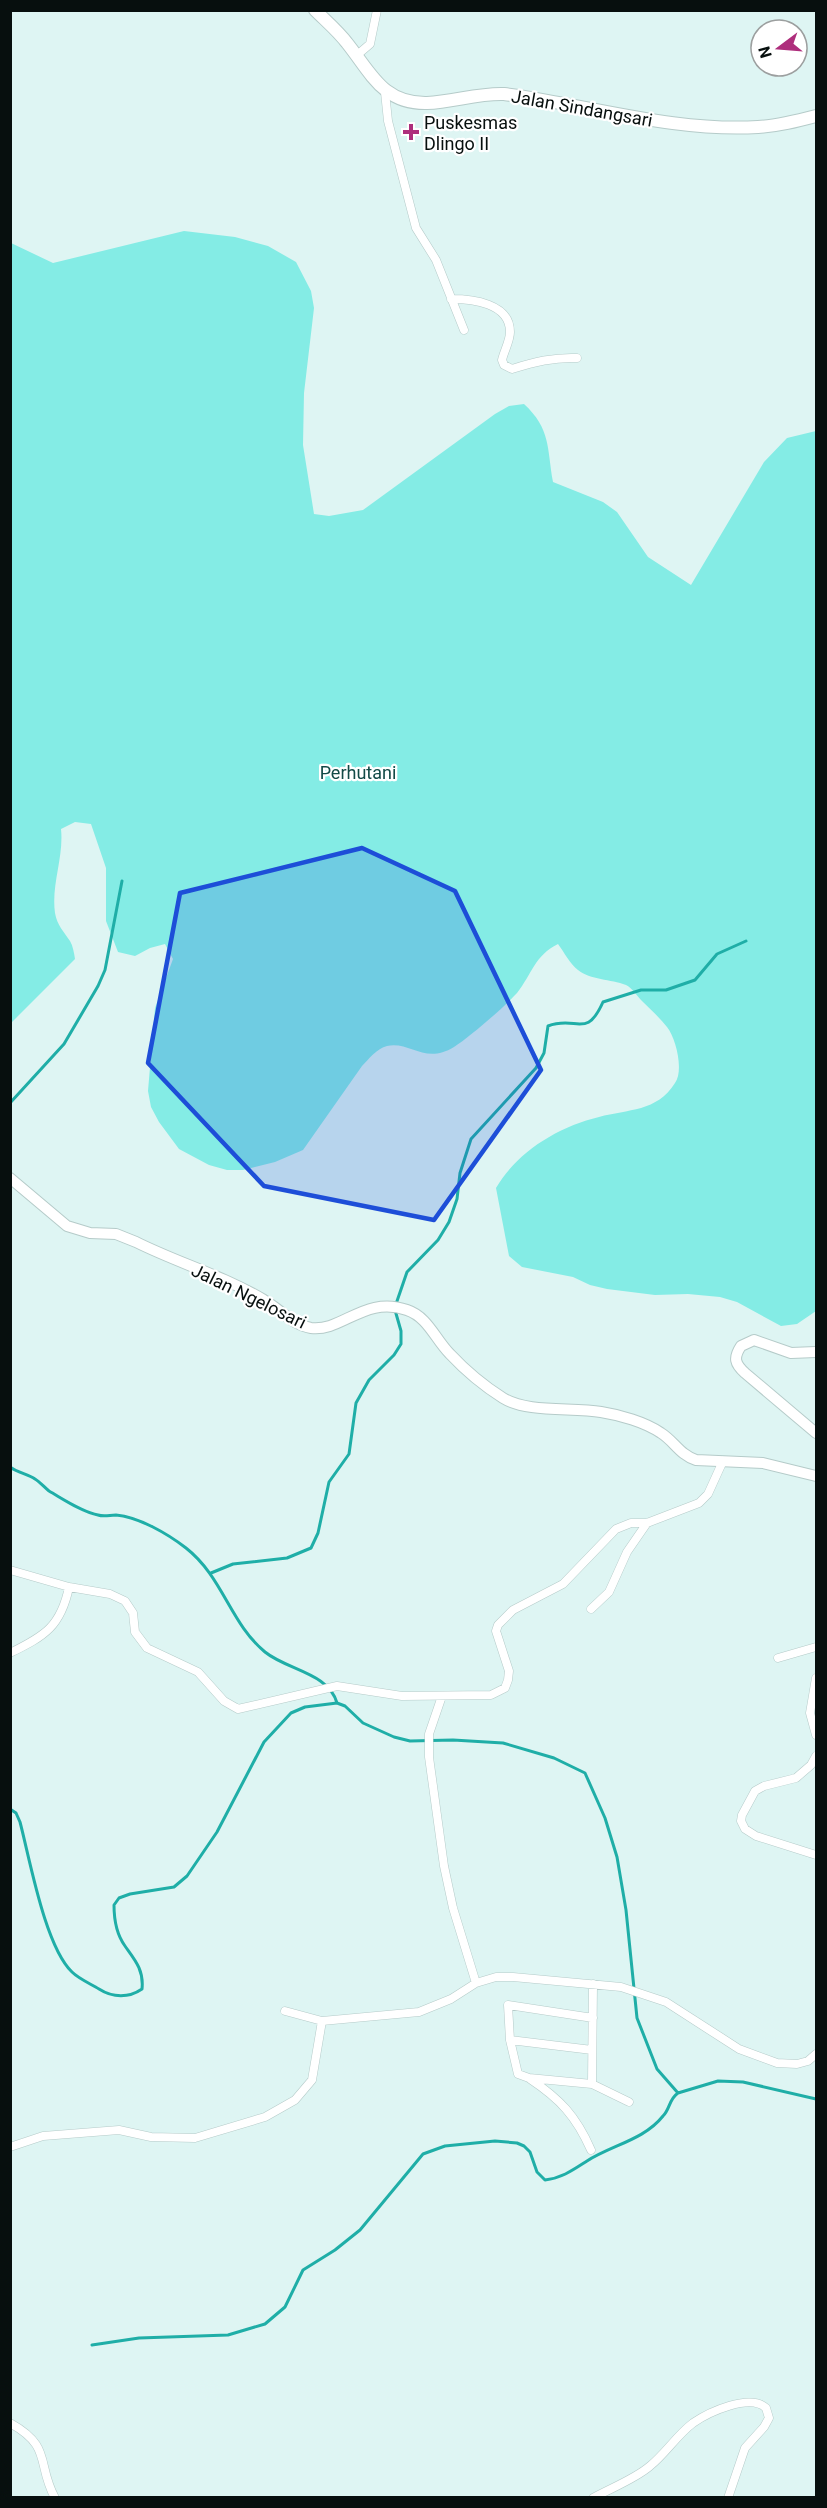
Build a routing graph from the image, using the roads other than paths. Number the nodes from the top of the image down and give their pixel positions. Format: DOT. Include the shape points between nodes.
graph roads {
  1 [pos="315,10"];
  2 [pos="377,10"];
  3 [pos="357,56"];
  4 [pos="385,92"];
  5 [pos="816,116"];
  6 [pos="451,299"];
  7 [pos="464,330"];
  8 [pos="577,358"];
  9 [pos="12,1178"];
  10 [pos="816,1352"];
  11 [pos="816,1433"];
  12 [pos="723,1461"];
  13 [pos="816,1476"];
  14 [pos="647,1523"];
  15 [pos="10,1570"];
  16 [pos="69,1587"];
  17 [pos="591,1610"];
  18 [pos="816,1647"];
  19 [pos="10,1653"];
  20 [pos="778,1658"];
  21 [pos="816,1678"];
  22 [pos="442,1696"];
  23 [pos="816,1735"];
  24 [pos="816,1756"];
  25 [pos="816,1855"];
  26 [pos="476,1983"];
  27 [pos="593,1984"];
  28 [pos="285,2011"];
  29 [pos="593,2018"];
  30 [pos="322,2021"];
  31 [pos="510,2040"];
  32 [pos="592,2050"];
  33 [pos="816,2054"];
  34 [pos="529,2078"];
  35 [pos="592,2084"];
  36 [pos="629,2102"];
  37 [pos="10,2147"];
  38 [pos="591,2150"];
  39 [pos="10,2423"];
  40 [pos="55,2498"];
  41 [pos="593,2498"];
  42 [pos="728,2498"];
  1 -- 3 [label="main road"];
  2 -- 3 [label="street" via="370,44"];
  3 -- 4 [label="main road"];
  4 -- 5 [label="main road, Jalan Sindangsari" via="404,101 426,103 504,94 689,126 758,128"];
  4 -- 6 [label="street" via="388,121 416,228 436,260"];
  6 -- 7 [label="street"];
  6 -- 8 [label="street" via="474,299 499,310 508,319 510,334 502,360 512,369 539,360"];
  9 -- 12 [label="street, Jalan Ngelosari" via="66,1226 90,1233 116,1234 136,1242 265,1300 301,1325 319,1328 364,1310 406,1309 420,1316 448,1353 468,1371 512,1403 602,1412 660,1432 687,1457"];
  10 -- 11 [label="street" via="790,1353 754,1340 741,1346 735,1361"];
  12 -- 13 [label="street, Jalan Ngelosari" via="763,1463"];
  12 -- 14 [label="street" via="708,1494 699,1503"];
  14 -- 17 [label="street" via="627,1552 609,1592"];
  14 -- 22 [label="street" via="631,1523 616,1529 564,1584 513,1610 498,1624 496,1638 509,1671 505,1688 491,1695"];
  15 -- 16 [label="street"];
  16 -- 19 [label="street" via="54,1626"];
  16 -- 22 [label="street" via="110,1594 125,1601 133,1613 135,1632 147,1648 198,1672 224,1701 238,1709 337,1686 402,1696"];
  18 -- 20 [label="street"];
  21 -- 23 [label="street" via="810,1713"];
  22 -- 26 [label="street" via="429,1734 429,1757 444,1866"];
  24 -- 25 [label="street" via="811,1766 796,1778 755,1791 741,1821 756,1836"];
  26 -- 27 [label="street" via="513,1977"];
  26 -- 30 [label="street" via="451,1999 418,2012"];
  27 -- 29 [label="street"];
  27 -- 33 [label="street" via="621,1987 666,2002 739,2049 777,2063 797,2064"];
  28 -- 30 [label="street"];
  29 -- 31 [label="street" via="508,2005"];
  29 -- 32 [label="street"];
  30 -- 37 [label="street" via="312,2080 295,2100 265,2117 195,2138 150,2137 119,2130 43,2136"];
  31 -- 32 [label="street"];
  31 -- 34 [label="street" via="518,2074"];
  32 -- 35 [label="street"];
  34 -- 35 [label="street"];
  34 -- 38 [label="street" via="555,2095 571,2113"];
  35 -- 36 [label="street"];
  39 -- 40 [label="street" via="35,2440"];
  41 -- 42 [label="street" via="650,2467 694,2422 728,2407 755,2402 766,2408 769,2418 745,2448"];
}
